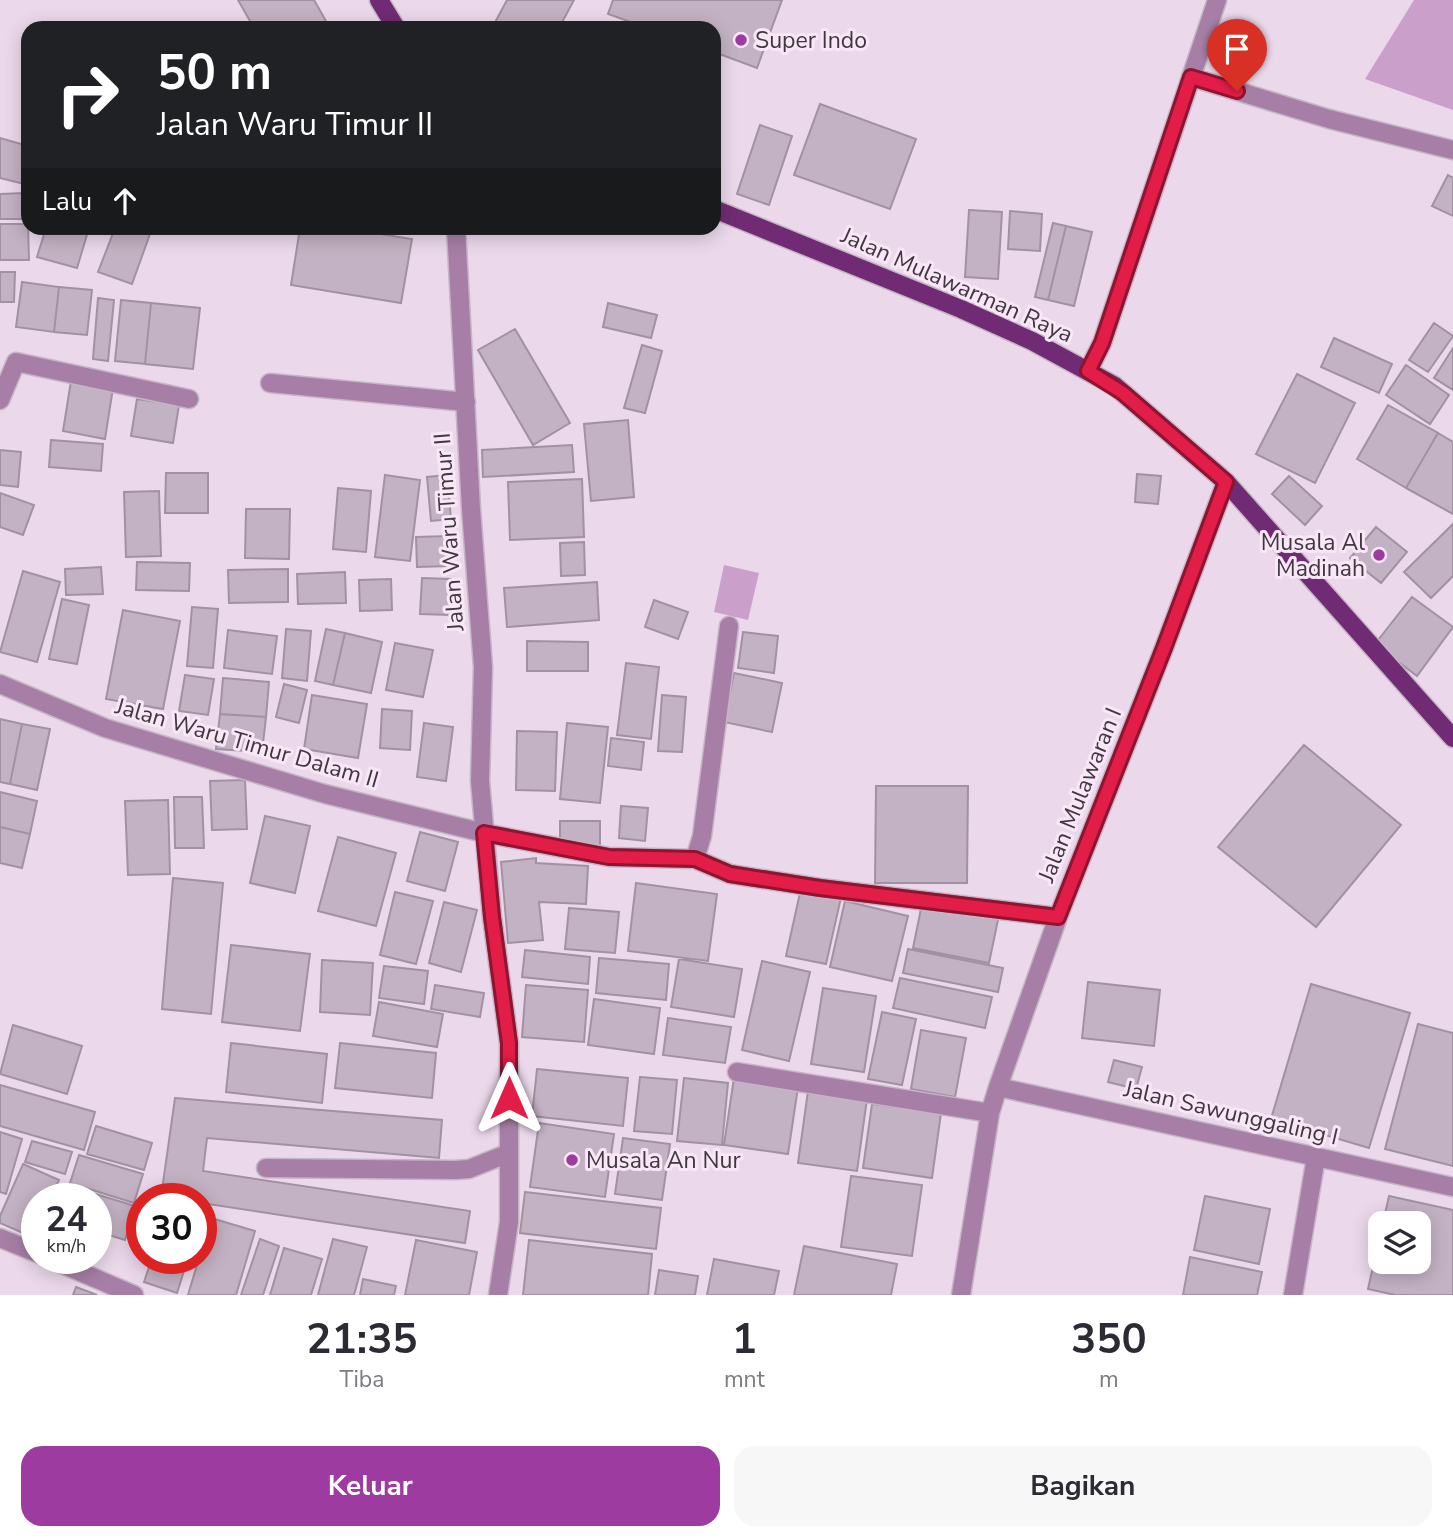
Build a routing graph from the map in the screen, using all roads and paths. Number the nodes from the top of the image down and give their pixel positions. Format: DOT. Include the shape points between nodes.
graph roads {
  1 [pos="379,0"];
  2 [pos="1217,0"];
  3 [pos="392,21"];
  4 [pos="1191,77"];
  5 [pos="1453,150"];
  6 [pos="721,212"];
  7 [pos="456,235"];
  8 [pos="1088,371"];
  9 [pos="270,383"];
  10 [pos="188,399"];
  11 [pos="0,400"];
  12 [pos="466,402"];
  13 [pos="1226,482"];
  14 [pos="729,626"];
  15 [pos="0,684"];
  16 [pos="1453,738"];
  17 [pos="484,833"];
  18 [pos="695,859"];
  19 [pos="1058,917"];
  20 [pos="737,1072"];
  21 [pos="998,1087"];
  22 [pos="990,1113"];
  23 [pos="509,1153"];
  24 [pos="1316,1157"];
  25 [pos="266,1168"];
  26 [pos="1453,1187"];
  27 [pos="0,1238"];
  28 [pos="21,1247"];
  29 [pos="85,1274"];
  30 [pos="134,1295"];
  31 [pos="498,1295"];
  32 [pos="961,1295"];
  33 [pos="1293,1295"];
  1 -- 3 [label="main road"];
  2 -- 4 [label="street"];
  4 -- 5 [label="street"];
  4 -- 8 [label="street" via="1102,343"];
  6 -- 8 [label="main road, Jalan Mulawarman Raya" via="961,309"];
  7 -- 12 [label="street, Jalan Waru Timur II"];
  8 -- 13 [label="main road, Jalan Mulawarman Raya" via="1123,393"];
  9 -- 12 [label="street"];
  10 -- 11 [label="street" via="16,362"];
  12 -- 17 [label="street, Jalan Waru Timur II" via="483,667 480,781"];
  13 -- 16 [label="main road, Jalan Mulawarman Raya"];
  13 -- 19 [label="street, Jalan Mulawaran I"];
  14 -- 18 [label="street" via="702,836"];
  15 -- 17 [label="street, Jalan Waru Timur Dalam II" via="106,728 325,794"];
  17 -- 18 [label="street" via="609,857"];
  17 -- 23 [label="street, Jalan Waru Timur II" via="509,1043"];
  18 -- 19 [label="street" via="730,874"];
  19 -- 21 [label="street, Jalan Mulawaran I"];
  20 -- 22 [label="street"];
  21 -- 22 [label="street, Jalan Mulawaran I"];
  21 -- 24 [label="street, Jalan Sawunggaling I"];
  22 -- 32 [label="street, Jalan Mulawaran I"];
  23 -- 25 [label="street" via="455,1170"];
  23 -- 31 [label="street, Jalan Waru Timur II" via="509,1222"];
  24 -- 26 [label="street, Jalan Sawunggaling I"];
  24 -- 33 [label="street"];
  27 -- 28 [label="street"];
  29 -- 30 [label="street"];
}
